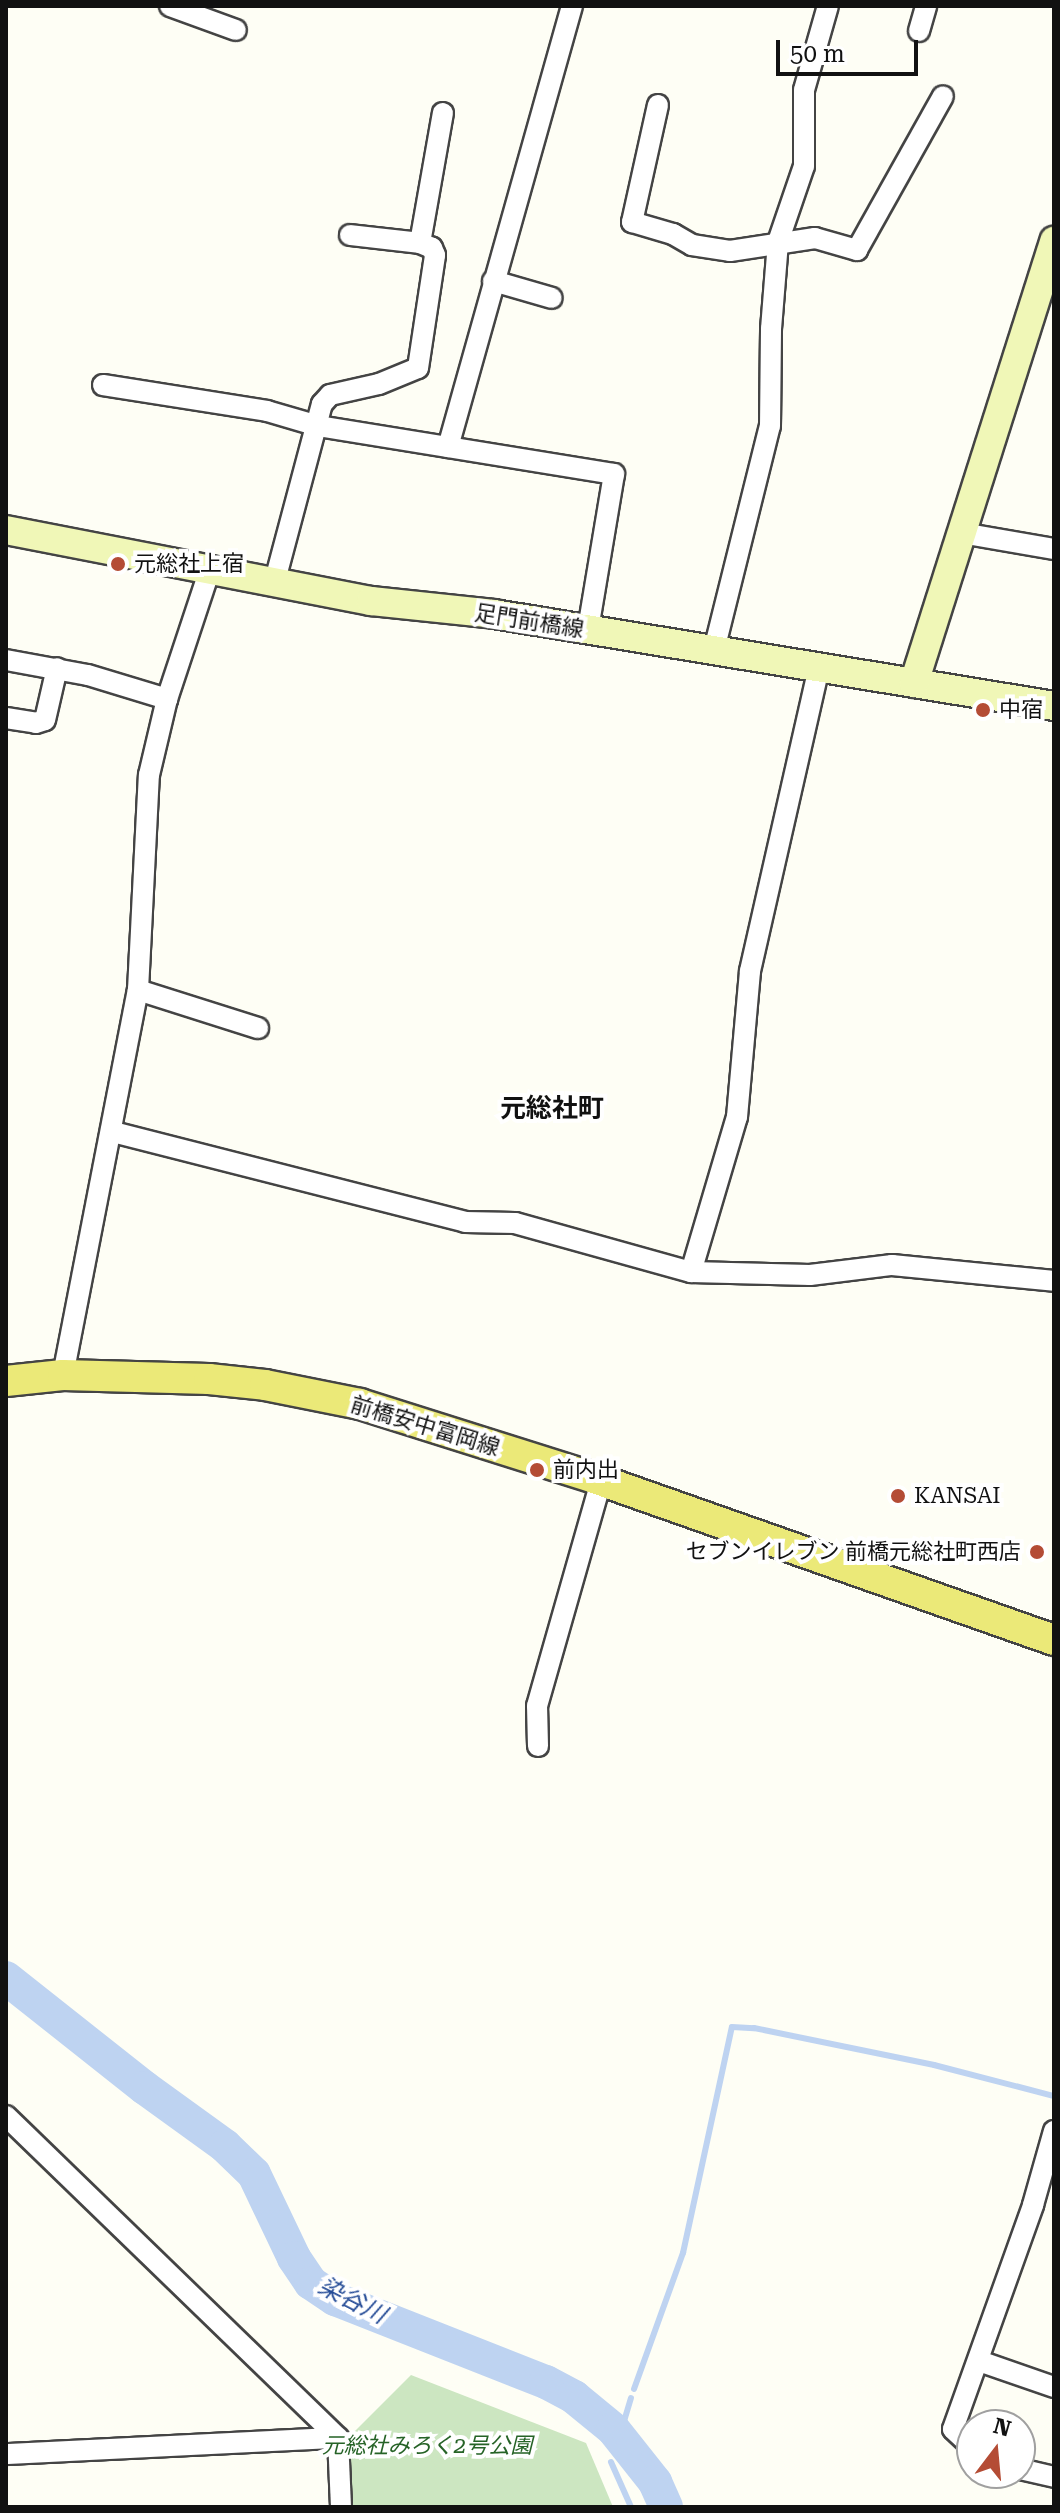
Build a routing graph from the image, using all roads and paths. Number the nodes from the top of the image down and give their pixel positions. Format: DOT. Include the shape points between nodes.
graph roads {
  1 [pos="170,6"];
  2 [pos="572,6"];
  3 [pos="828,6"];
  4 [pos="926,6"];
  5 [pos="236,30"];
  6 [pos="919,31"];
  7 [pos="943,96"];
  8 [pos="658,105"];
  9 [pos="443,113"];
  10 [pos="350,235"];
  11 [pos="1054,241"];
  12 [pos="778,242"];
  13 [pos="420,243"];
  14 [pos="493,281"];
  15 [pos="552,298"];
  16 [pos="1045,300"];
  17 [pos="103,385"];
  18 [pos="318,426"];
  19 [pos="448,447"];
  20 [pos="6,530"];
  21 [pos="962,533"];
  22 [pos="1054,549"];
  23 [pos="209,572"];
  24 [pos="274,584"];
  25 [pos="588,630"];
  26 [pos="714,650"];
  27 [pos="6,660"];
  28 [pos="819,667"];
  29 [pos="57,668"];
  30 [pos="914,683"];
  31 [pos="167,699"];
  32 [pos="1054,706"];
  33 [pos="6,718"];
  34 [pos="138,990"];
  35 [pos="258,1028"];
  36 [pos="113,1132"];
  37 [pos="691,1272"];
  38 [pos="1054,1281"];
  39 [pos="63,1375"];
  40 [pos="6,1381"];
  41 [pos="601,1481"];
  42 [pos="1054,1640"];
  43 [pos="538,1746"];
  44 [pos="6,2116"];
  45 [pos="1054,2131"];
  46 [pos="979,2361"];
  47 [pos="1054,2387"];
  48 [pos="961,2409"];
  49 [pos="338,2438"];
  50 [pos="6,2454"];
  51 [pos="341,2507"];
  1 -- 5 [label="street"];
  2 -- 14 [label="street"];
  3 -- 12 [label="street" via="804,90 804,166"];
  4 -- 6 [label="street"];
  7 -- 12 [label="street" via="857,250 815,238"];
  8 -- 12 [label="street" via="632,222 712,249"];
  9 -- 13 [label="street"];
  10 -- 13 [label="street"];
  11 -- 16 [label="main road"];
  12 -- 26 [label="street" via="770,426"];
  13 -- 18 [label="street" via="435,255 418,368 330,395 322,404"];
  14 -- 15 [label="street"];
  14 -- 19 [label="street"];
  16 -- 21 [label="main road"];
  17 -- 18 [label="street" via="267,411"];
  18 -- 19 [label="street"];
  18 -- 24 [label="street"];
  19 -- 25 [label="street" via="614,474"];
  20 -- 23 [label="main road, 足門前橋線"];
  21 -- 22 [label="street"];
  21 -- 30 [label="main road"];
  23 -- 24 [label="main road, 足門前橋線"];
  23 -- 31 [label="street"];
  24 -- 25 [label="main road, 足門前橋線"];
  25 -- 26 [label="main road, 足門前橋線"];
  26 -- 28 [label="main road, 足門前橋線"];
  27 -- 29 [label="street"];
  28 -- 30 [label="main road, 足門前橋線"];
  28 -- 37 [label="street" via="750,971 737,1117"];
  29 -- 31 [label="street"];
  29 -- 33 [label="street" via="45,720"];
  30 -- 32 [label="main road, 足門前橋線"];
  31 -- 34 [label="street" via="147,790"];
  34 -- 35 [label="street"];
  34 -- 36 [label="street"];
  36 -- 37 [label="street" via="465,1222 515,1223"];
  36 -- 39 [label="street"];
  37 -- 38 [label="street" via="810,1275 892,1265"];
  39 -- 40 [label="main road, 前橋安中富岡線"];
  39 -- 41 [label="main road, 前橋安中富岡線" via="209,1379 327,1397 420,1420"];
  41 -- 42 [label="main road, 前橋安中富岡線"];
  41 -- 43 [label="street" via="539,1699"];
  44 -- 49 [label="street"];
  45 -- 46 [label="street"];
  46 -- 47 [label="street"];
  46 -- 48 [label="street"];
  49 -- 50 [label="street"];
  49 -- 51 [label="street"];
}
